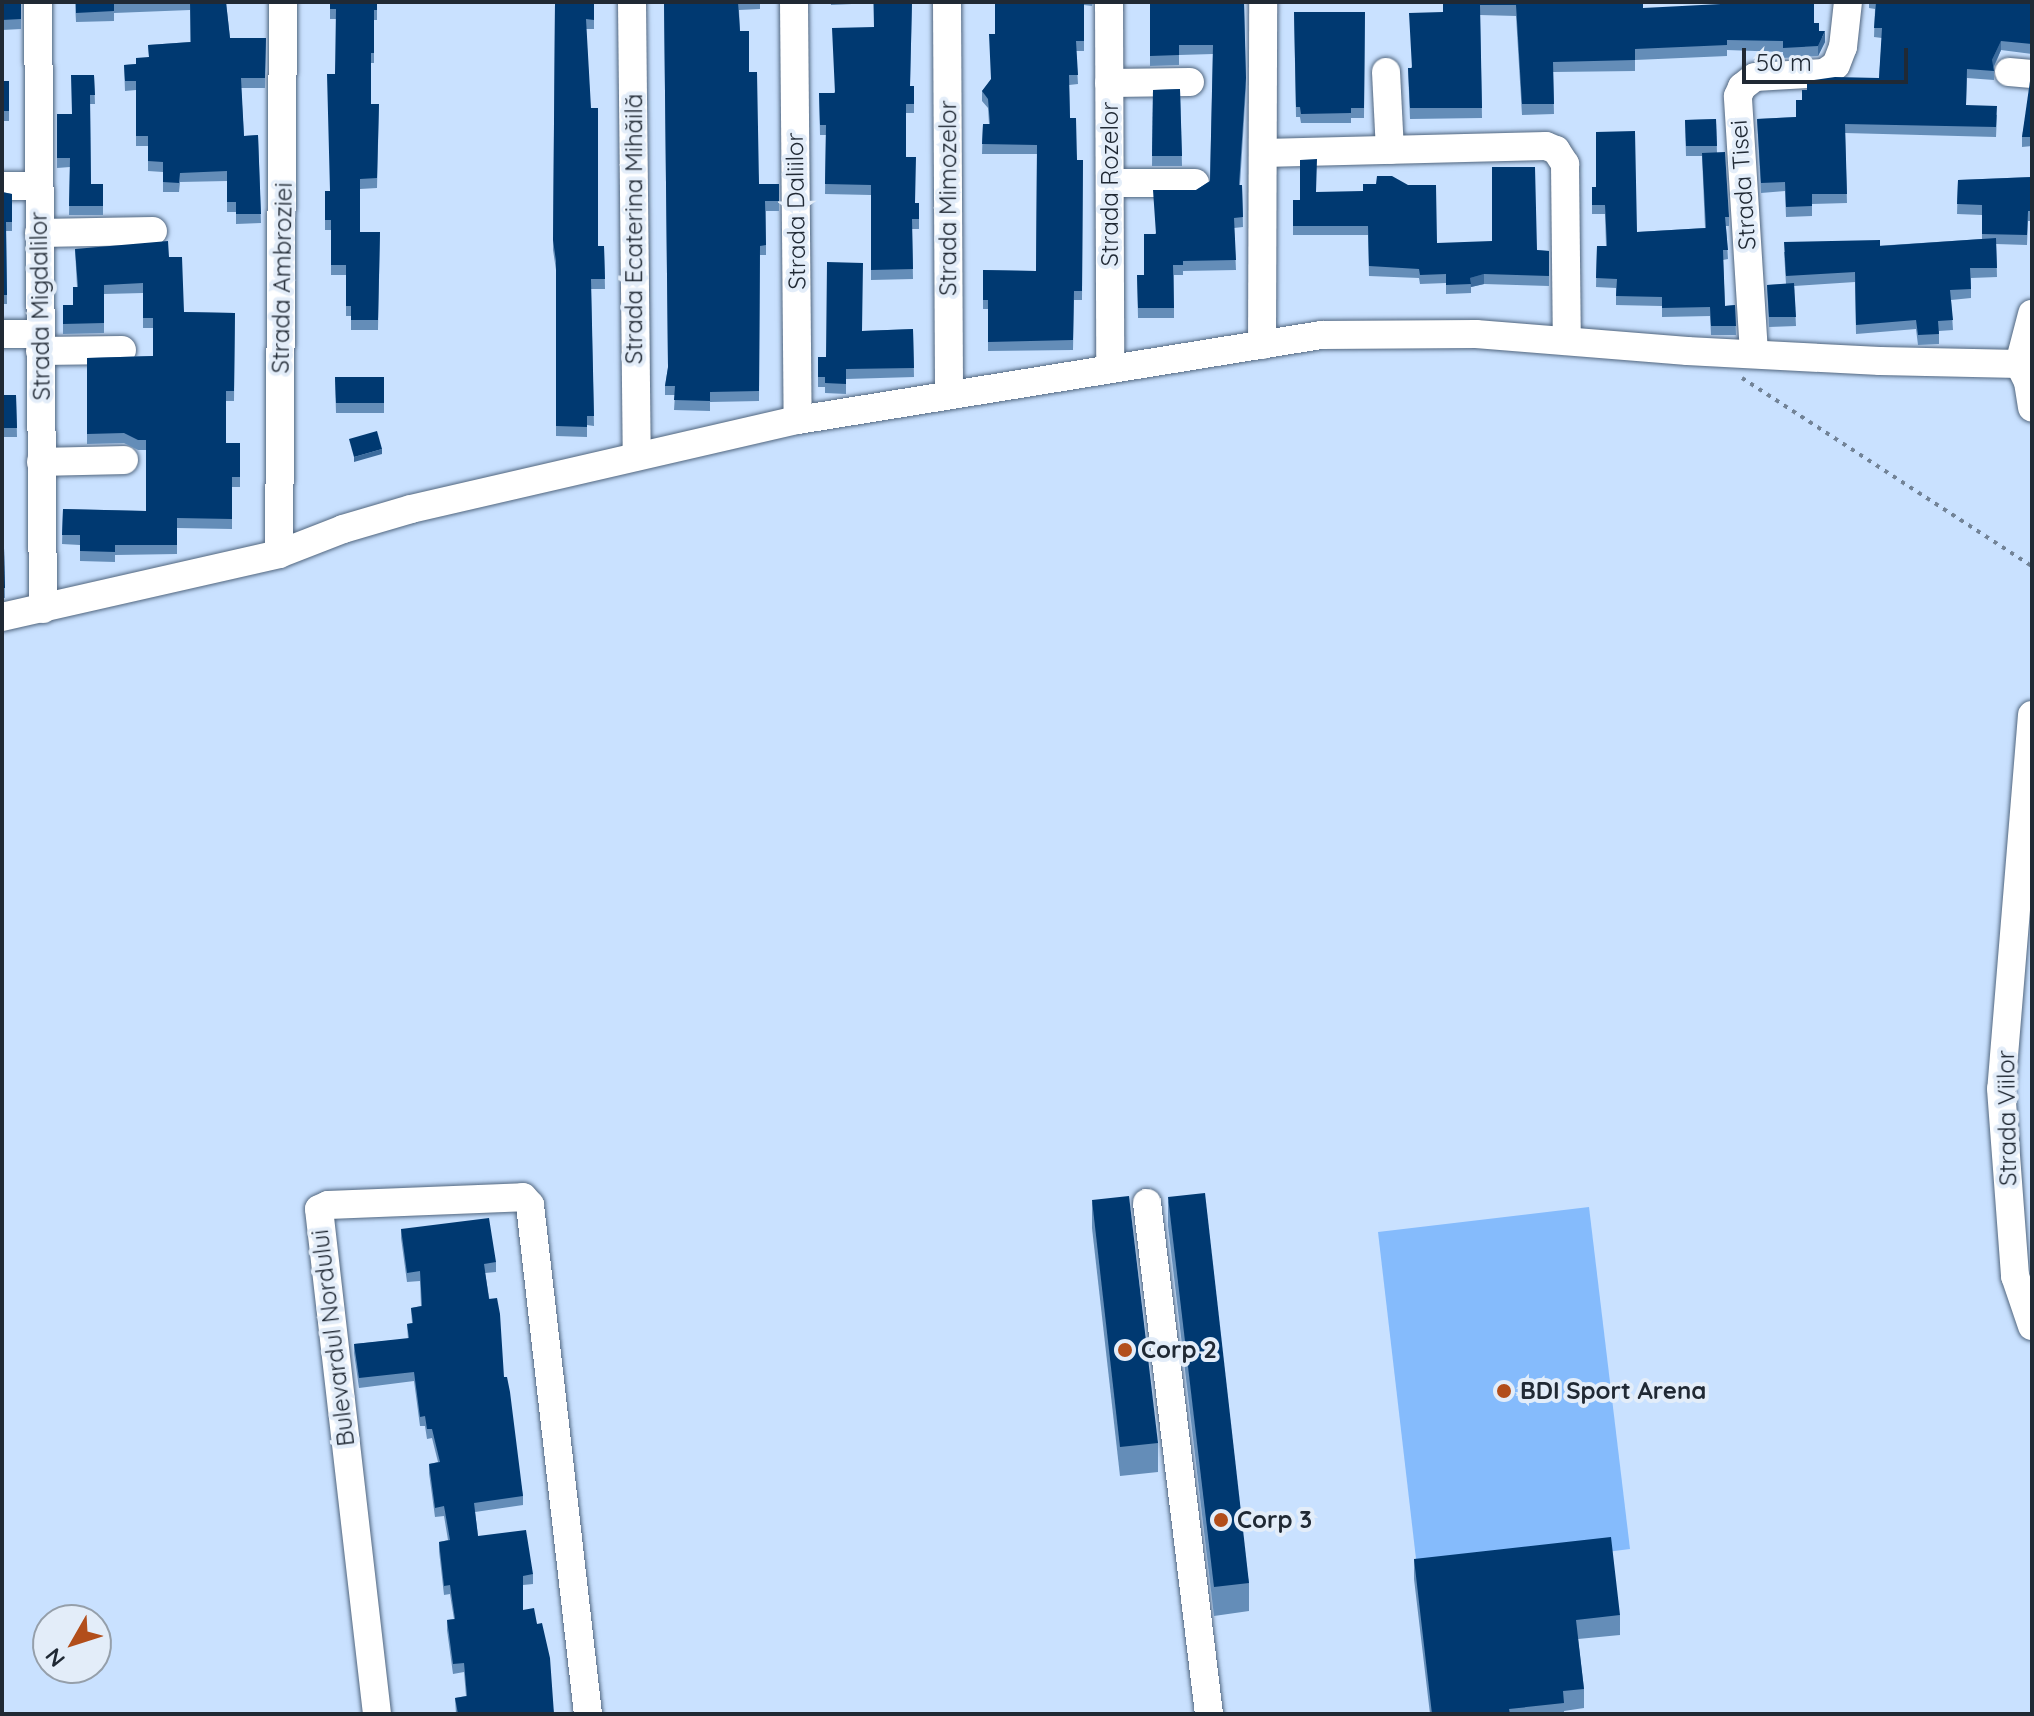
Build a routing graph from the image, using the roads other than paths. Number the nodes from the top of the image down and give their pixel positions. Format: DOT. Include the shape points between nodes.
graph roads {
  1 [pos="38,2"];
  2 [pos="283,2"];
  3 [pos="632,2"];
  4 [pos="794,2"];
  5 [pos="947,2"];
  6 [pos="1109,2"];
  7 [pos="1263,2"];
  8 [pos="1848,2"];
  9 [pos="1386,72"];
  10 [pos="1190,82"];
  11 [pos="1109,83"];
  12 [pos="1390,150"];
  13 [pos="1263,153"];
  14 [pos="1110,183"];
  15 [pos="1195,183"];
  16 [pos="2,186"];
  17 [pos="38,186"];
  18 [pos="153,231"];
  19 [pos="39,233"];
  20 [pos="2032,314"];
  21 [pos="2,334"];
  22 [pos="1567,341"];
  23 [pos="40,343"];
  24 [pos="1262,345"];
  25 [pos="122,350"];
  26 [pos="1754,353"];
  27 [pos="1110,366"];
  28 [pos="2028,384"];
  29 [pos="949,394"];
  30 [pos="798,420"];
  31 [pos="637,456"];
  32 [pos="124,460"];
  33 [pos="41,462"];
  34 [pos="279,554"];
  35 [pos="43,609"];
  36 [pos="2,617"];
  37 [pos="2032,715"];
  38 [pos="1147,1203"];
  39 [pos="2032,1326"];
  40 [pos="377,1714"];
  41 [pos="588,1714"];
  42 [pos="1209,1714"];
  1 -- 17 [label="street, Strada Migdalilor"];
  2 -- 34 [label="street, Strada Ambroziei"];
  3 -- 31 [label="street, Strada Ecaterina Mihăilă"];
  4 -- 30 [label="street, Strada Daliilor"];
  5 -- 29 [label="street, Strada Mimozelor"];
  6 -- 11 [label="street, Strada Rozelor"];
  7 -- 13 [label="street"];
  8 -- 26 [label="street, Strada Tisei" via="1836,65 1824,73 1755,77 1738,96"];
  9 -- 12 [label="street"];
  10 -- 11 [label="street"];
  11 -- 14 [label="street, Strada Rozelor"];
  12 -- 13 [label="street"];
  12 -- 22 [label="street" via="1556,150 1565,164"];
  13 -- 24 [label="street"];
  14 -- 15 [label="street"];
  14 -- 27 [label="street, Strada Rozelor"];
  16 -- 17 [label="street"];
  17 -- 19 [label="street, Strada Migdalilor"];
  18 -- 19 [label="street"];
  19 -- 23 [label="street, Strada Migdalilor"];
  20 -- 28 [label="street"];
  21 -- 23 [label="street"];
  22 -- 24 [label="street" via="1386,332"];
  22 -- 26 [label="street"];
  23 -- 25 [label="street"];
  23 -- 33 [label="street, Strada Migdalilor"];
  24 -- 27 [label="street"];
  26 -- 28 [label="street" via="1880,361"];
  27 -- 29 [label="street"];
  29 -- 30 [label="street"];
  30 -- 31 [label="street"];
  31 -- 34 [label="street" via="411,509"];
  32 -- 33 [label="street"];
  33 -- 35 [label="street, Strada Migdalilor"];
  34 -- 35 [label="street"];
  35 -- 36 [label="street"];
  37 -- 39 [label="street, Strada Viilor" via="2001,1089 2015,1276"];
  38 -- 42 [label="street"];
  40 -- 41 [label="street, Bulevardul Nordului" via="319,1209 523,1197 530,1205"];
}
